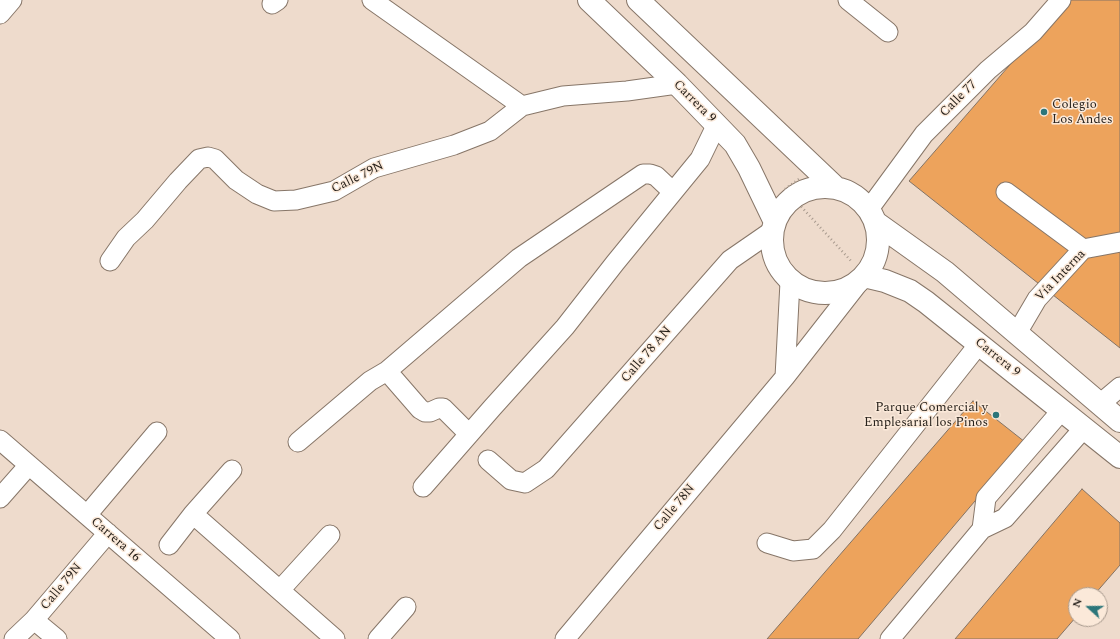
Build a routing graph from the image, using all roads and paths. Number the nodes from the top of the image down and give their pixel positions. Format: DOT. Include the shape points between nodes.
graph roads {
  1 [pos="12,0"];
  2 [pos="372,0"];
  3 [pos="589,0"];
  4 [pos="848,0"];
  5 [pos="1060,0"];
  6 [pos="642,1"];
  7 [pos="0,14"];
  8 [pos="888,32"];
  9 [pos="677,84"];
  10 [pos="522,106"];
  11 [pos="717,124"];
  12 [pos="814,168"];
  13 [pos="835,187"];
  14 [pos="673,192"];
  15 [pos="1006,192"];
  16 [pos="789,193"];
  17 [pos="872,216"];
  18 [pos="771,219"];
  19 [pos="1120,242"];
  20 [pos="1083,249"];
  21 [pos="110,261"];
  22 [pos="862,278"];
  23 [pos="790,282"];
  24 [pos="1017,333"];
  25 [pos="979,344"];
  26 [pos="387,371"];
  27 [pos="785,377"];
  28 [pos="1120,387"];
  29 [pos="1101,403"];
  30 [pos="1062,410"];
  31 [pos="1120,421"];
  32 [pos="1084,428"];
  33 [pos="157,432"];
  34 [pos="469,434"];
  35 [pos="0,440"];
  36 [pos="298,442"];
  37 [pos="1120,457"];
  38 [pos="488,460"];
  39 [pos="29,465"];
  40 [pos="232,470"];
  41 [pos="423,487"];
  42 [pos="0,498"];
  43 [pos="193,514"];
  44 [pos="87,515"];
  45 [pos="982,528"];
  46 [pos="108,533"];
  47 [pos="330,535"];
  48 [pos="767,543"];
  49 [pos="169,545"];
  50 [pos="280,590"];
  51 [pos="406,607"];
  52 [pos="34,620"];
  53 [pos="14,639"];
  54 [pos="57,639"];
  55 [pos="230,639"];
  56 [pos="335,639"];
  57 [pos="378,639"];
  58 [pos="565,639"];
  59 [pos="890,639"];
  1 -- 7 [label="street"];
  2 -- 10 [label="street"];
  3 -- 9 [label="main road, Carrera 9"];
  4 -- 8 [label="street"];
  5 -- 17 [label="street, Calle 77" via="1033,32 988,70 924,134"];
  6 -- 12 [label="main road"];
  9 -- 10 [label="street, Calle 79N" via="563,96"];
  9 -- 11 [label="main road, Carrera 9"];
  10 -- 21 [label="street, Calle 79N" via="490,131 454,145 374,168 334,191 296,200 274,201 236,180 215,159 199,159 126,238"];
  11 -- 14 [label="street" via="700,159"];
  11 -- 18 [label="main road, Carrera 9" via="735,144 749,168"];
  12 -- 13 [label="main road"];
  12 -- 16 [label="path"];
  13 -- 16 [label="main road" via="820,186"];
  13 -- 17 [label="main road" via="859,199"];
  14 -- 26 [label="street" via="656,176 643,174 519,258"];
  14 -- 34 [label="street" via="565,327"];
  15 -- 20 [label="street"];
  16 -- 18 [label="path"];
  16 -- 18 [label="main road" via="782,208"];
  16 -- 22 [label="path"];
  17 -- 22 [label="main road" via="878,241 874,260"];
  17 -- 24 [label="main road" via="945,272"];
  18 -- 23 [label="main road" via="772,247 776,262"];
  18 -- 38 [label="street, Calle 78 AN" via="730,260 546,469 525,483 511,480"];
  19 -- 20 [label="street, Vía Interna"];
  20 -- 24 [label="street, Vía Interna" via="1037,299"];
  22 -- 23 [label="main road" via="838,292 813,293"];
  22 -- 25 [label="main road, Carrera 9" via="884,281 910,291"];
  22 -- 27 [label="street, Calle 78N"];
  23 -- 27 [label="street"];
  24 -- 29 [label="main road"];
  25 -- 30 [label="main road, Carrera 9"];
  25 -- 48 [label="street" via="832,530 813,550 793,551"];
  26 -- 34 [label="street" via="420,409 430,412 443,408"];
  26 -- 36 [label="street" via="370,381"];
  27 -- 58 [label="street, Calle 78N"];
  28 -- 29 [label="street"];
  29 -- 31 [label="main road"];
  30 -- 32 [label="main road, Carrera 9"];
  30 -- 45 [label="street" via="986,498"];
  32 -- 37 [label="main road, Carrera 9"];
  32 -- 45 [label="street" via="1005,518"];
  33 -- 44 [label="street"];
  34 -- 41 [label="street"];
  35 -- 39 [label="street, Carrera 16"];
  39 -- 42 [label="street"];
  39 -- 44 [label="street, Carrera 16"];
  40 -- 43 [label="street"];
  43 -- 49 [label="street"];
  43 -- 50 [label="street"];
  44 -- 46 [label="street, Carrera 16"];
  45 -- 59 [label="street"];
  46 -- 52 [label="street, Calle 79N"];
  46 -- 55 [label="street, Carrera 16"];
  47 -- 50 [label="street"];
  50 -- 56 [label="street"];
  51 -- 57 [label="street"];
  52 -- 53 [label="street, Calle 79N"];
  52 -- 54 [label="street"];
}
